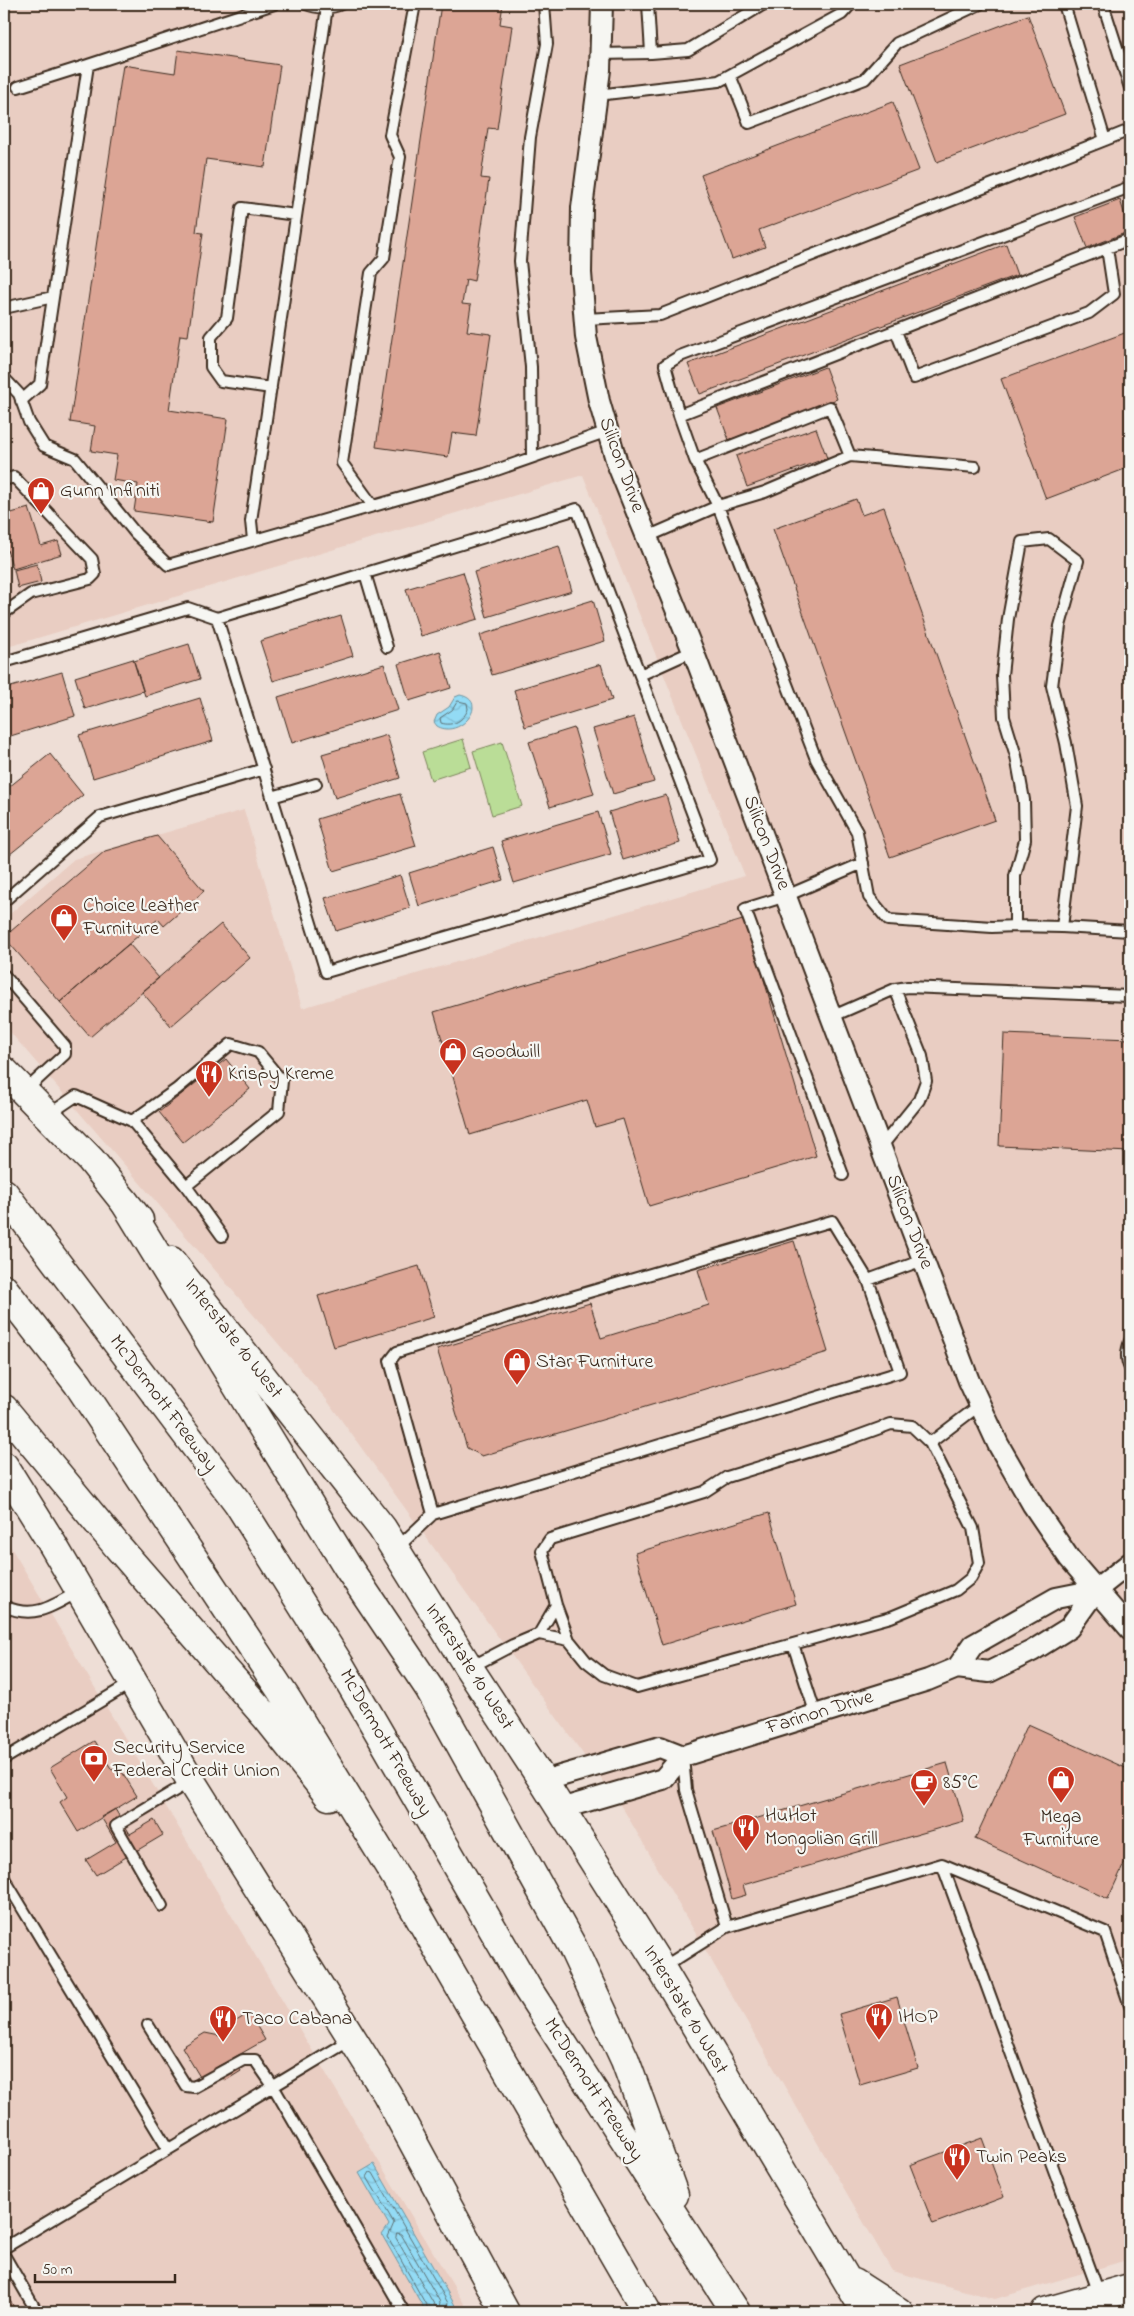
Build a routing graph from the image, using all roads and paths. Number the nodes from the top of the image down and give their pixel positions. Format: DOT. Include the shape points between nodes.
graph roads {
  1 [pos="274,4"];
  2 [pos="306,4"];
  3 [pos="341,4"];
  4 [pos="415,4"];
  5 [pos="544,4"];
  6 [pos="602,4"];
  7 [pos="648,4"];
  8 [pos="764,4"];
  9 [pos="851,4"];
  10 [pos="980,4"];
  11 [pos="1064,4"];
  12 [pos="1103,4"];
  13 [pos="327,6"];
  14 [pos="650,53"];
  15 [pos="600,54"];
  16 [pos="88,65"];
  17 [pos="730,75"];
  18 [pos="18,87"];
  19 [pos="1130,90"];
  20 [pos="597,95"];
  21 [pos="1130,130"];
  22 [pos="1105,140"];
  23 [pos="1130,187"];
  24 [pos="296,215"];
  25 [pos="1130,239"];
  26 [pos="1107,248"];
  27 [pos="53,297"];
  28 [pos="4,308"];
  29 [pos="585,319"];
  30 [pos="896,331"];
  31 [pos="4,378"];
  32 [pos="271,388"];
  33 [pos="21,401"];
  34 [pos="679,415"];
  35 [pos="608,431"];
  36 [pos="850,456"];
  37 [pos="532,457"];
  38 [pos="695,460"];
  39 [pos="975,467"];
  40 [pos="4,480"];
  41 [pos="373,506"];
  42 [pos="718,506"];
  43 [pos="647,537"];
  44 [pos="253,540"];
  45 [pos="365,573"];
  46 [pos="4,613"];
  47 [pos="217,618"];
  48 [pos="386,647"];
  49 [pos="693,651"];
  50 [pos="4,662"];
  51 [pos="640,675"];
  52 [pos="264,769"];
  53 [pos="316,784"];
  54 [pos="272,797"];
  55 [pos="863,863"];
  56 [pos="786,896"];
  57 [pos="4,901"];
  58 [pos="1015,926"];
  59 [pos="1062,927"];
  60 [pos="1130,931"];
  61 [pos="4,975"];
  62 [pos="895,990"];
  63 [pos="1130,996"];
  64 [pos="831,1017"];
  65 [pos="4,1071"];
  66 [pos="24,1092"];
  67 [pos="47,1115"];
  68 [pos="132,1121"];
  69 [pos="881,1147"];
  70 [pos="843,1174"];
  71 [pos="186,1186"];
  72 [pos="4,1193"];
  73 [pos="124,1201"];
  74 [pos="222,1236"];
  75 [pos="923,1260"];
  76 [pos="868,1280"];
  77 [pos="4,1289"];
  78 [pos="1130,1340"];
  79 [pos="1130,1368"];
  80 [pos="981,1404"];
  81 [pos="4,1409"];
  82 [pos="930,1443"];
  83 [pos="4,1466"];
  84 [pos="433,1514"];
  85 [pos="396,1549"];
  86 [pos="1130,1563"];
  87 [pos="80,1590"];
  88 [pos="1096,1590"];
  89 [pos="556,1605"];
  90 [pos="4,1606"];
  91 [pos="1130,1629"];
  92 [pos="539,1634"];
  93 [pos="568,1640"];
  94 [pos="793,1644"];
  95 [pos="469,1668"];
  96 [pos="957,1668"];
  97 [pos="134,1682"];
  98 [pos="816,1715"];
  99 [pos="683,1756"];
  100 [pos="4,1758"];
  101 [pos="544,1780"];
  102 [pos="191,1781"];
  103 [pos="560,1809"];
  104 [pos="942,1864"];
  105 [pos="4,1878"];
  106 [pos="403,1889"];
  107 [pos="162,1906"];
  108 [pos="727,1927"];
  109 [pos="662,1968"];
  110 [pos="1130,2006"];
  111 [pos="148,2024"];
  112 [pos="352,2039"];
  113 [pos="273,2086"];
  114 [pos="168,2150"];
  115 [pos="691,2241"];
  116 [pos="4,2248"];
  117 [pos="4,2255"];
  118 [pos="848,2279"];
  119 [pos="1130,2288"];
  120 [pos="1100,2297"];
  121 [pos="501,2311"];
  122 [pos="37,2312"];
  123 [pos="404,2312"];
  124 [pos="647,2312"];
  125 [pos="736,2312"];
  126 [pos="846,2312"];
  127 [pos="866,2312"];
  128 [pos="899,2312"];
  129 [pos="1045,2312"];
  1 -- 16 [label="lane"];
  2 -- 13 [label="lane"];
  3 -- 13 [label="lane"];
  4 -- 41 [label="lane" via="390,136 400,157 396,185 384,258 371,273 342,463"];
  5 -- 37 [label="lane" via="547,44 530,137 520,260 531,366"];
  6 -- 15 [label="street, Silicon Drive"];
  7 -- 14 [label="lane"];
  8 -- 14 [label="lane" via="688,50"];
  9 -- 17 [label="lane" via="842,14"];
  10 -- 17 [label="lane" via="897,43 865,80 749,123"];
  11 -- 22 [label="lane"];
  12 -- 19 [label="lane"];
  13 -- 24 [label="lane"];
  14 -- 15 [label="lane"];
  15 -- 20 [label="street, Silicon Drive"];
  16 -- 18 [label="lane"];
  16 -- 27 [label="lane"];
  17 -- 20 [label="lane" via="719,81"];
  20 -- 29 [label="street, Silicon Drive" via="582,208 581,273"];
  21 -- 22 [label="lane"];
  22 -- 29 [label="lane" via="660,315"];
  23 -- 34 [label="lane" via="680,356 665,365"];
  24 -- 32 [label="lane"];
  24 -- 32 [label="lane" via="242,208 227,318 212,337 211,367 221,381"];
  25 -- 26 [label="lane"];
  26 -- 30 [label="lane"];
  26 -- 30 [label="lane" via="1114,294 1089,312 914,378"];
  27 -- 28 [label="lane"];
  27 -- 33 [label="lane" via="40,384"];
  29 -- 35 [label="street, Silicon Drive" via="598,401"];
  30 -- 34 [label="lane"];
  31 -- 33 [label="lane" via="19,394"];
  32 -- 44 [label="lane" via="250,521"];
  33 -- 44 [label="lane" via="44,446 75,459 136,534 168,565"];
  34 -- 38 [label="lane"];
  35 -- 37 [label="lane"];
  35 -- 43 [label="street, Silicon Drive"];
  36 -- 38 [label="lane" via="830,406"];
  36 -- 39 [label="lane"];
  36 -- 42 [label="lane" via="765,492"];
  37 -- 41 [label="lane"];
  38 -- 42 [label="lane"];
  40 -- 46 [label="lane" via="14,477 92,559 95,574 90,579 31,594"];
  41 -- 44 [label="lane"];
  42 -- 43 [label="lane"];
  42 -- 55 [label="lane" via="816,759 857,832"];
  43 -- 49 [label="street, Silicon Drive"];
  45 -- 47 [label="lane"];
  45 -- 48 [label="lane"];
  45 -- 51 [label="lane" via="577,509"];
  47 -- 50 [label="lane" via="188,608"];
  47 -- 52 [label="lane"];
  49 -- 51 [label="lane"];
  49 -- 56 [label="street, Silicon Drive"];
  51 -- 54 [label="lane" via="710,860 326,972"];
  52 -- 54 [label="lane"];
  52 -- 57 [label="lane" via="100,818"];
  53 -- 54 [label="lane"];
  55 -- 56 [label="lane"];
  55 -- 58 [label="lane" via="869,897 888,920"];
  56 -- 64 [label="street, Silicon Drive"];
  56 -- 70 [label="lane" via="746,909"];
  58 -- 59 [label="lane"];
  58 -- 59 [label="lane" via="1015,876 1025,840 1024,800 1016,756 1004,717 1002,675 1022,542 1049,539 1078,561 1060,626 1052,686 1077,806"];
  59 -- 60 [label="lane"];
  61 -- 66 [label="lane" via="65,1046 65,1054"];
  62 -- 63 [label="lane" via="908,987"];
  62 -- 64 [label="lane"];
  62 -- 69 [label="lane" via="922,1056 926,1081 919,1100"];
  64 -- 69 [label="street, Silicon Drive"];
  65 -- 66 [label="main road, Interstate 10 West"];
  66 -- 67 [label="main road, Interstate 10 West"];
  67 -- 68 [label="lane" via="76,1096"];
  67 -- 73 [label="main road, Interstate 10 West" via="91,1160"];
  68 -- 71 [label="lane"];
  68 -- 71 [label="lane" via="231,1044 258,1052 282,1081 279,1111"];
  69 -- 75 [label="street, Silicon Drive"];
  71 -- 74 [label="lane"];
  72 -- 115 [label="main road, McDermott Freeway" via="238,1503 341,1667 527,1988"];
  73 -- 85 [label="main road, Interstate 10 West"];
  73 -- 115 [label="main road" via="347,1566 429,1688 572,1946 625,2060"];
  75 -- 76 [label="lane"];
  75 -- 80 [label="street, Silicon Drive" via="969,1381"];
  76 -- 84 [label="lane" via="900,1372"];
  76 -- 84 [label="lane" via="832,1221 397,1352 390,1361"];
  77 -- 106 [label="main road" via="78,1384 216,1591 288,1701"];
  78 -- 79 [label="lane" via="1127,1350"];
  80 -- 82 [label="lane"];
  80 -- 88 [label="street, Silicon Drive" via="998,1444 1032,1505"];
  81 -- 106 [label="main road" via="118,1547 267,1718"];
  82 -- 89 [label="lane" via="912,1426 892,1424 727,1477 704,1492 550,1539 542,1551"];
  82 -- 94 [label="lane" via="973,1528 979,1563 971,1578 956,1590 891,1618"];
  83 -- 87 [label="main road"];
  84 -- 85 [label="lane"];
  85 -- 95 [label="main road, Interstate 10 West"];
  86 -- 88 [label="street, Farinon Drive"];
  87 -- 90 [label="lane" via="47,1609 30,1612"];
  87 -- 97 [label="main road"];
  88 -- 91 [label="street, Silicon Drive"];
  88 -- 96 [label="street, Farinon Drive" via="1056,1598 973,1645"];
  88 -- 96 [label="street, Farinon Drive" via="1069,1628 1032,1651 989,1672"];
  89 -- 92 [label="lane"];
  89 -- 93 [label="lane"];
  92 -- 93 [label="lane"];
  92 -- 95 [label="lane"];
  93 -- 94 [label="lane" via="586,1661 604,1675 637,1686"];
  94 -- 98 [label="lane"];
  95 -- 101 [label="main road, Interstate 10 West"];
  96 -- 98 [label="street, Farinon Drive"];
  97 -- 100 [label="lane"];
  97 -- 102 [label="main road"];
  98 -- 99 [label="street, Farinon Drive"];
  99 -- 101 [label="street" via="660,1747"];
  99 -- 103 [label="street" via="663,1779"];
  99 -- 108 [label="lane" via="686,1790"];
  101 -- 103 [label="main road, Interstate 10 West"];
  102 -- 107 [label="lane" via="116,1826"];
  102 -- 112 [label="main road"];
  103 -- 109 [label="main road, Interstate 10 West"];
  104 -- 108 [label="lane"];
  104 -- 110 [label="lane" via="1105,1932"];
  104 -- 120 [label="lane"];
  105 -- 114 [label="lane"];
  106 -- 124 [label="main road"];
  108 -- 109 [label="lane"];
  109 -- 118 [label="main road, Interstate 10 West"];
  111 -- 113 [label="lane" via="186,2086 194,2087 242,2060 255,2060"];
  112 -- 113 [label="lane"];
  112 -- 121 [label="main road" via="387,2094"];
  113 -- 114 [label="lane"];
  113 -- 123 [label="lane"];
  114 -- 116 [label="lane"];
  115 -- 125 [label="main road, McDermott Freeway"];
  117 -- 122 [label="lane"];
  118 -- 126 [label="main road"];
  118 -- 127 [label="main road, Interstate 10 West"];
  118 -- 128 [label="main road"];
  119 -- 120 [label="main road"];
  120 -- 129 [label="main road"];
}
